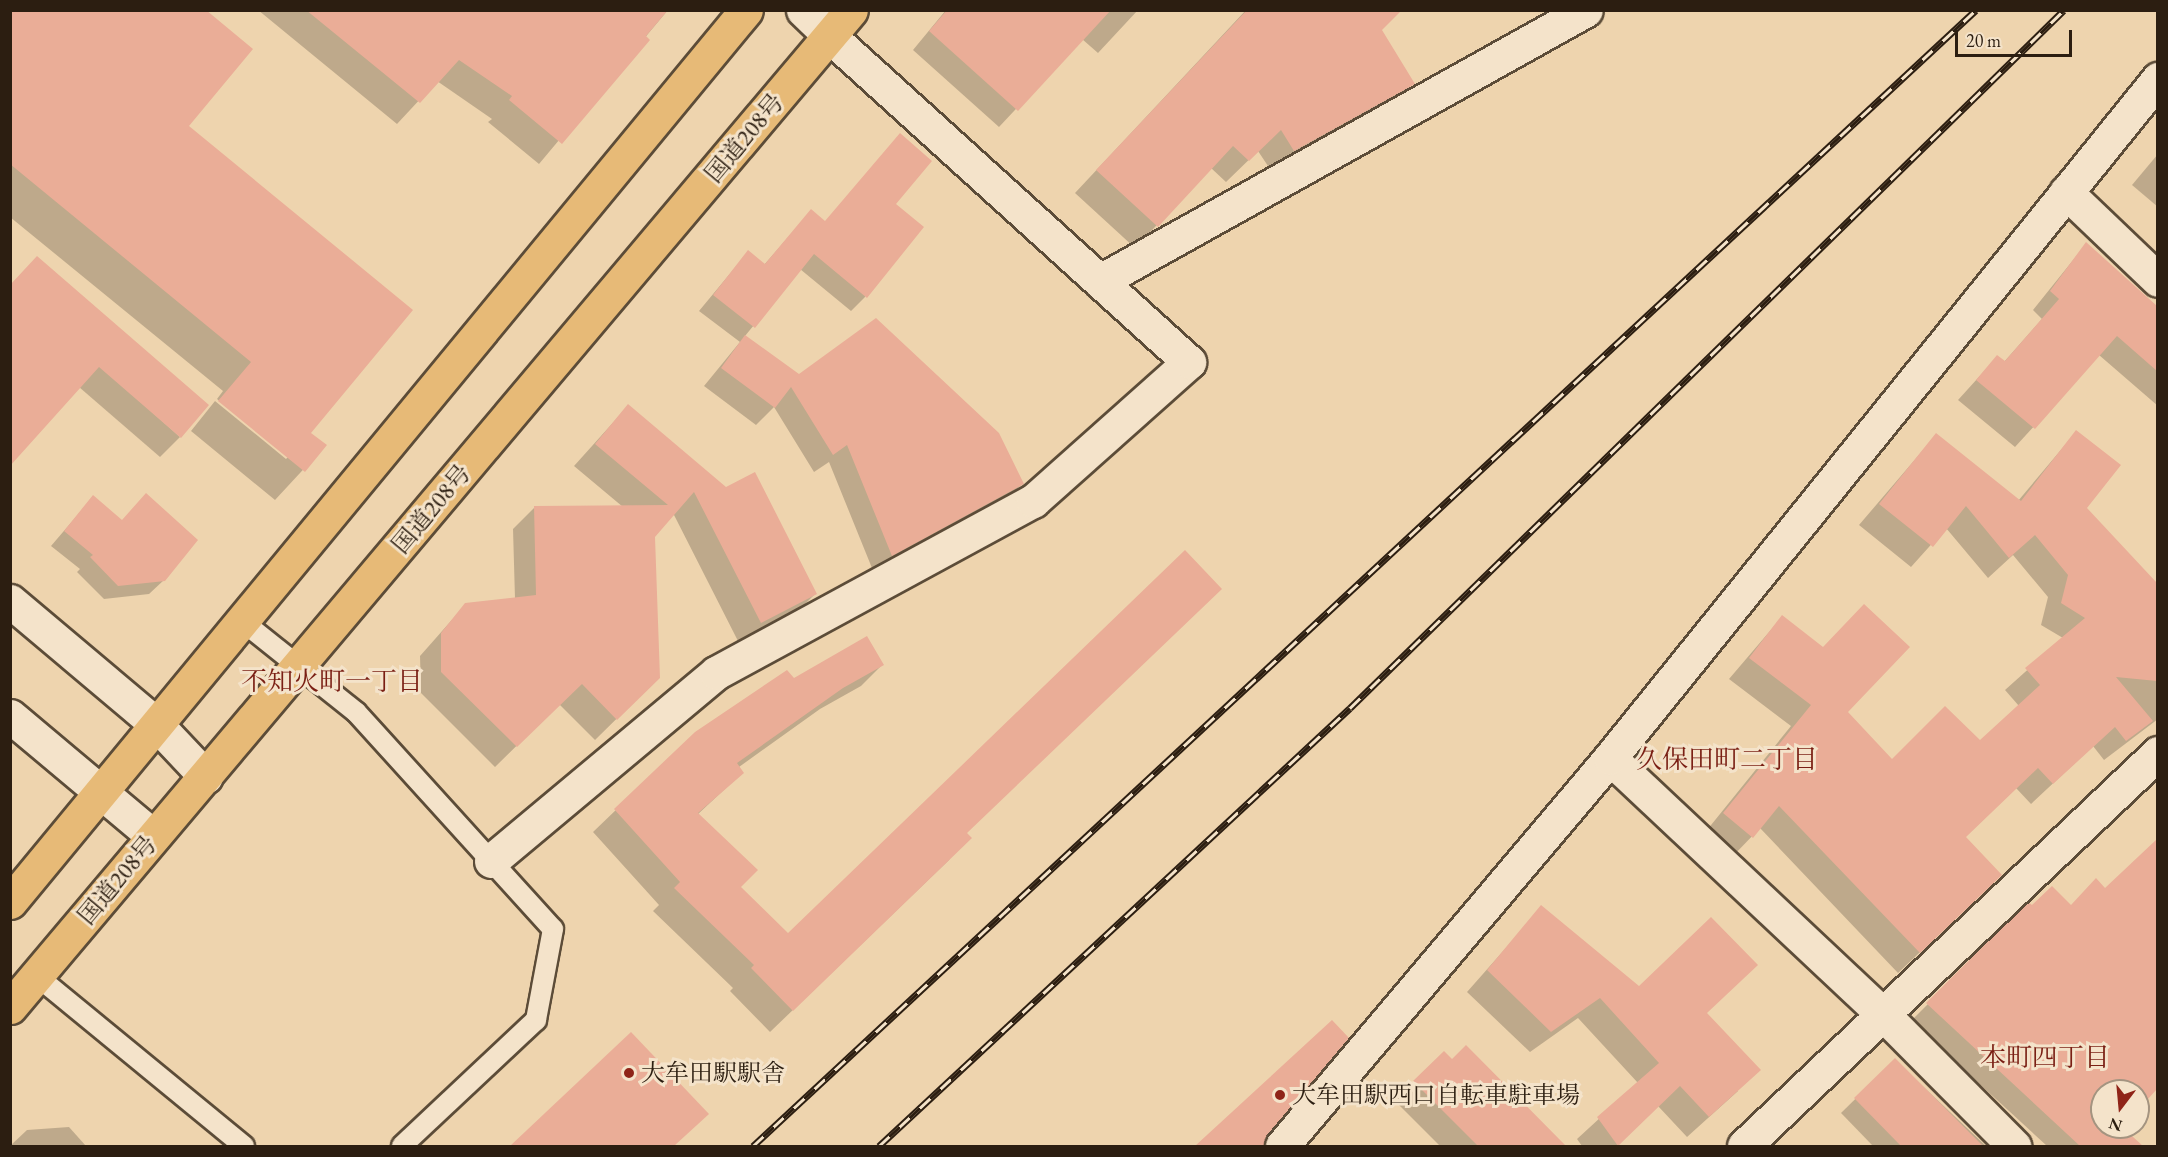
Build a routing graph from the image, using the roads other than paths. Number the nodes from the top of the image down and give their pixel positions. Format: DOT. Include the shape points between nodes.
graph roads {
  1 [pos="746,10"];
  2 [pos="803,10"];
  3 [pos="851,10"];
  4 [pos="1586,10"];
  5 [pos="830,36"];
  6 [pos="2157,79"];
  7 [pos="2066,192"];
  8 [pos="2157,280"];
  9 [pos="1100,281"];
  10 [pos="10,601"];
  11 [pos="243,621"];
  12 [pos="300,665"];
  13 [pos="10,716"];
  14 [pos="157,725"];
  15 [pos="2157,753"];
  16 [pos="1610,758"];
  17 [pos="206,777"];
  18 [pos="100,793"];
  19 [pos="153,836"];
  20 [pos="491,861"];
  21 [pos="10,902"];
  22 [pos="37,976"];
  23 [pos="10,1007"];
  24 [pos="1884,1015"];
  25 [pos="244,1146"];
  26 [pos="402,1146"];
  27 [pos="1282,1146"];
  28 [pos="1744,1146"];
  29 [pos="2014,1146"];
  1 -- 11 [label="highway"];
  2 -- 5 [label="street"];
  3 -- 5 [label="highway, 国道208号"];
  4 -- 9 [label="street"];
  5 -- 9 [label="street"];
  5 -- 12 [label="highway, 国道208号"];
  6 -- 7 [label="street"];
  7 -- 8 [label="street"];
  7 -- 16 [label="street"];
  9 -- 20 [label="street" via="1189,362 1033,501 716,673"];
  10 -- 14 [label="street"];
  11 -- 12 [label="lane"];
  11 -- 14 [label="highway"];
  12 -- 17 [label="highway, 国道208号"];
  12 -- 20 [label="lane" via="356,712"];
  13 -- 18 [label="street"];
  14 -- 17 [label="street"];
  14 -- 18 [label="highway"];
  15 -- 24 [label="street"];
  16 -- 24 [label="street"];
  16 -- 27 [label="street"];
  17 -- 19 [label="highway, 国道208号"];
  18 -- 19 [label="street"];
  18 -- 21 [label="highway"];
  19 -- 22 [label="highway, 国道208号"];
  20 -- 26 [label="lane" via="553,928 536,1020"];
  22 -- 23 [label="highway, 国道208号"];
  22 -- 25 [label="lane"];
  24 -- 28 [label="street"];
  24 -- 29 [label="street"];
}
